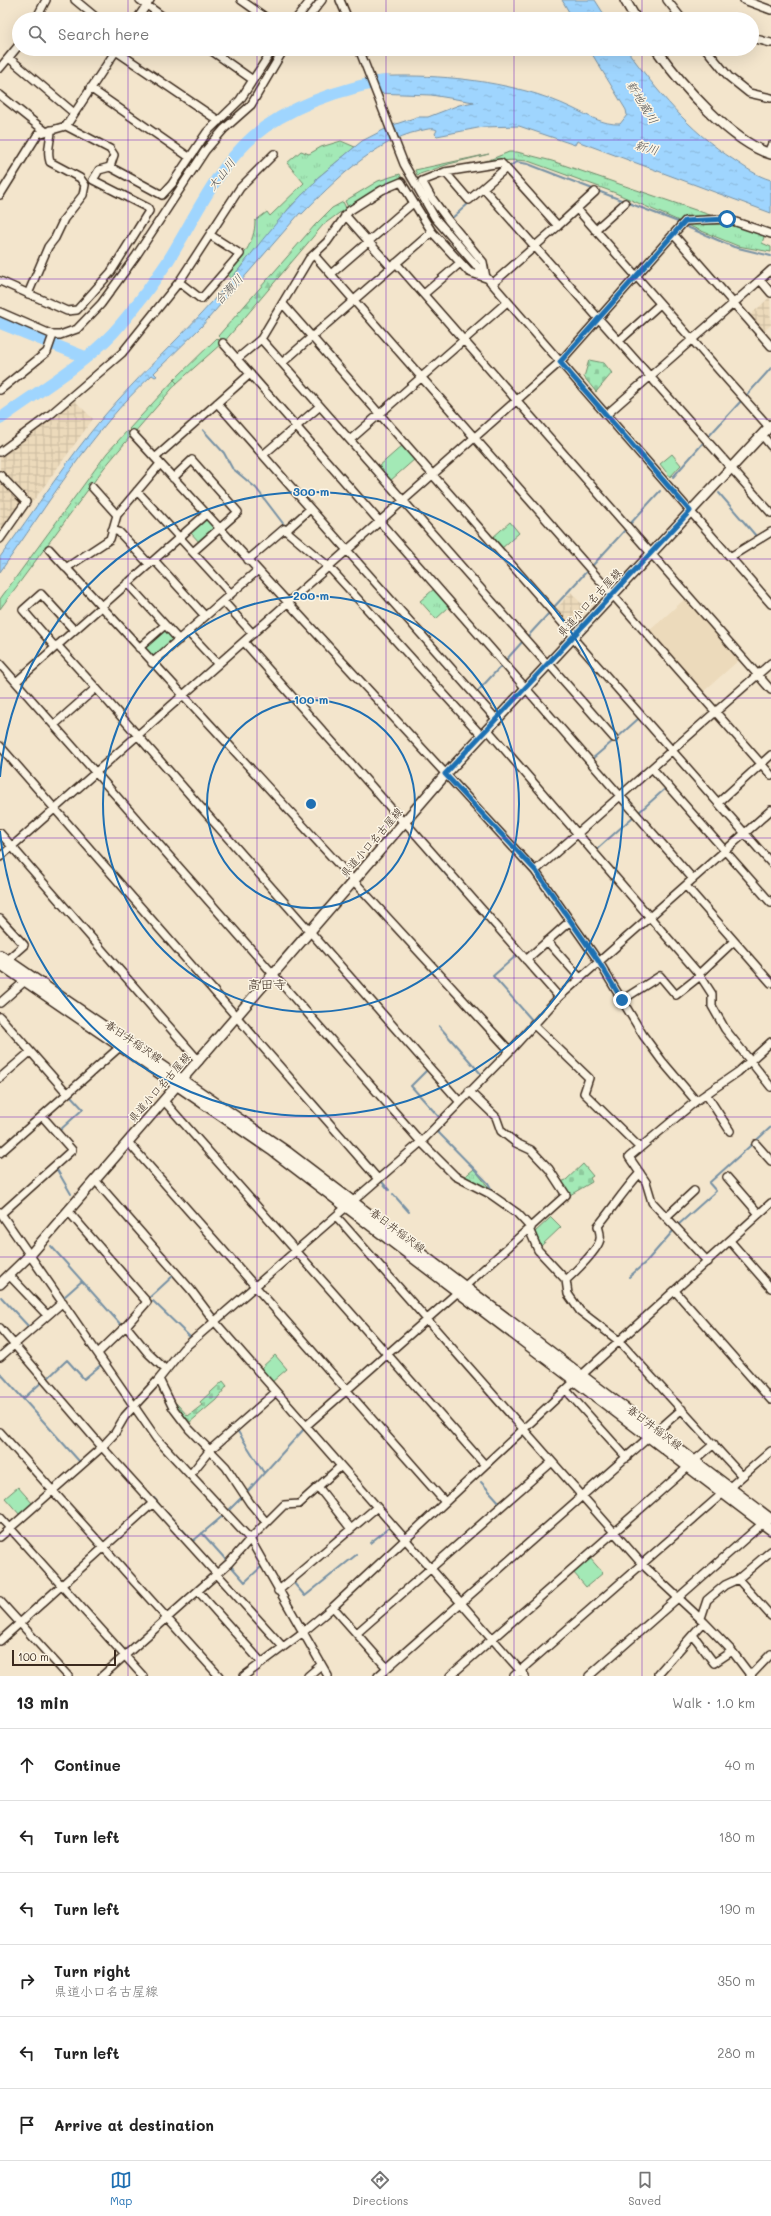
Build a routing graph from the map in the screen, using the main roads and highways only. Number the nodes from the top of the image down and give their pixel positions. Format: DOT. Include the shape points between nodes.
graph roads {
  1 [pos="625,0"];
  2 [pos="632,12"];
  3 [pos="662,56"];
  4 [pos="770,151"];
  5 [pos="770,426"];
  6 [pos="2,960"];
  7 [pos="180,1082"];
  8 [pos="0,1284"];
  9 [pos="767,1521"];
  10 [pos="771,1530"];
  1 -- 2 [label="main road"];
  3 -- 4 [label="main road" via="714,115 752,144"];
  5 -- 7 [label="main road, 県道小口名古屋線" via="445,774"];
  6 -- 7 [label="main road, 春日井稲沢線"];
  6 -- 7 [label="main road, 春日井稲沢線" via="25,981 120,1046"];
  7 -- 8 [label="main road, 県道小口名古屋線" via="31,1254"];
  7 -- 9 [label="main road, 春日井稲沢線" via="289,1153 349,1203"];
  9 -- 10 [label="main road, 春日井稲沢線"];
}
